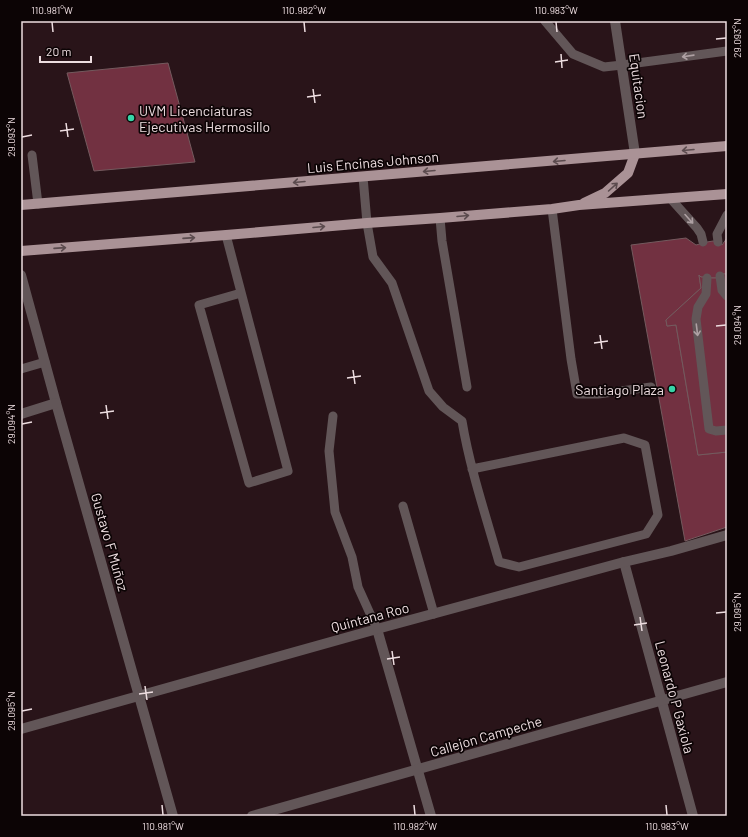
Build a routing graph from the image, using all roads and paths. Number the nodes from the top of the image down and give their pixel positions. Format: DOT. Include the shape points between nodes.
graph roads {
  1 [pos="545,21"];
  2 [pos="615,21"];
  3 [pos="727,51"];
  4 [pos="622,65"];
  5 [pos="727,146"];
  6 [pos="635,154"];
  7 [pos="32,155"];
  8 [pos="363,177"];
  9 [pos="727,194"];
  10 [pos="670,198"];
  11 [pos="38,204"];
  12 [pos="21,205"];
  13 [pos="579,205"];
  14 [pos="552,209"];
  15 [pos="727,214"];
  16 [pos="440,218"];
  17 [pos="367,223"];
  18 [pos="226,235"];
  19 [pos="703,242"];
  20 [pos="718,242"];
  21 [pos="21,251"];
  22 [pos="21,275"];
  23 [pos="720,276"];
  24 [pos="707,278"];
  25 [pos="241,293"];
  26 [pos="725,293"];
  27 [pos="24,294"];
  28 [pos="706,294"];
  29 [pos="45,362"];
  30 [pos="21,369"];
  31 [pos="651,386"];
  32 [pos="467,387"];
  33 [pos="56,403"];
  34 [pos="21,414"];
  35 [pos="333,416"];
  36 [pos="727,430"];
  37 [pos="472,469"];
  38 [pos="403,506"];
  39 [pos="727,535"];
  40 [pos="624,562"];
  41 [pos="434,614"];
  42 [pos="376,629"];
  43 [pos="727,682"];
  44 [pos="139,696"];
  45 [pos="661,700"];
  46 [pos="21,729"];
  47 [pos="417,770"];
  48 [pos="173,816"];
  49 [pos="252,816"];
  50 [pos="431,816"];
  51 [pos="693,816"];
  1 -- 4 [label="lane" via="573,54 604,67"];
  2 -- 4 [label="street, Equitacion"];
  3 -- 4 [label="lane, one-way"];
  4 -- 6 [label="street, Equitacion"];
  5 -- 6 [label="main road, Luis Encinas Johnson, one-way"];
  6 -- 8 [label="main road, Luis Encinas Johnson, one-way"];
  13 -- 6 [label="main road, one-way" via="605,193 628,173"];
  7 -- 11 [label="lane"];
  8 -- 11 [label="main road, Luis Encinas Johnson, one-way"];
  8 -- 17 [label="lane"];
  9 -- 10 [label="main road"];
  10 -- 13 [label="main road"];
  10 -- 19 [label="lane, one-way" via="697,228"];
  11 -- 12 [label="main road, Luis Encinas Johnson"];
  13 -- 14 [label="main road"];
  16 -- 14 [label="main road, one-way"];
  14 -- 31 [label="lane" via="577,394 598,394"];
  15 -- 20 [label="lane" via="717,234"];
  16 -- 17 [label="main road"];
  16 -- 32 [label="lane"];
  18 -- 17 [label="main road, one-way"];
  17 -- 37 [label="lane" via="372,257 392,283 429,391 443,407 462,421"];
  21 -- 18 [label="main road, one-way"];
  18 -- 25 [label="lane"];
  22 -- 27 [label="street, Gustavo F Muñoz"];
  23 -- 26 [label="lane"];
  24 -- 28 [label="lane"];
  25 -- 25 [label="lane" via="288,471 249,483 199,305"];
  26 -- 28 [label="lane"];
  27 -- 29 [label="street, Gustavo F Muñoz"];
  28 -- 36 [label="lane, one-way" via="698,306 696,319 709,429"];
  29 -- 30 [label="lane"];
  29 -- 33 [label="street, Gustavo F Muñoz"];
  33 -- 34 [label="street"];
  33 -- 44 [label="street, Gustavo F Muñoz"];
  35 -- 42 [label="lane" via="329,450 335,512 352,557 358,587"];
  37 -- 37 [label="lane" via="499,562 519,567 646,534 658,515 645,444 624,438"];
  38 -- 41 [label="lane"];
  39 -- 40 [label="street, Quintana Roo"];
  40 -- 41 [label="street, Quintana Roo"];
  40 -- 45 [label="street, Leonardo P Gaxiola"];
  41 -- 42 [label="street, Quintana Roo"];
  42 -- 44 [label="street, Quintana Roo"];
  42 -- 47 [label="street"];
  43 -- 45 [label="street, Callejon Campeche"];
  44 -- 46 [label="street, Quintana Roo"];
  44 -- 48 [label="street, Gustavo F Muñoz"];
  45 -- 47 [label="street, Callejon Campeche"];
  45 -- 51 [label="street, Leonardo P Gaxiola"];
  47 -- 49 [label="street, Callejon Campeche"];
  47 -- 50 [label="street"];
}
